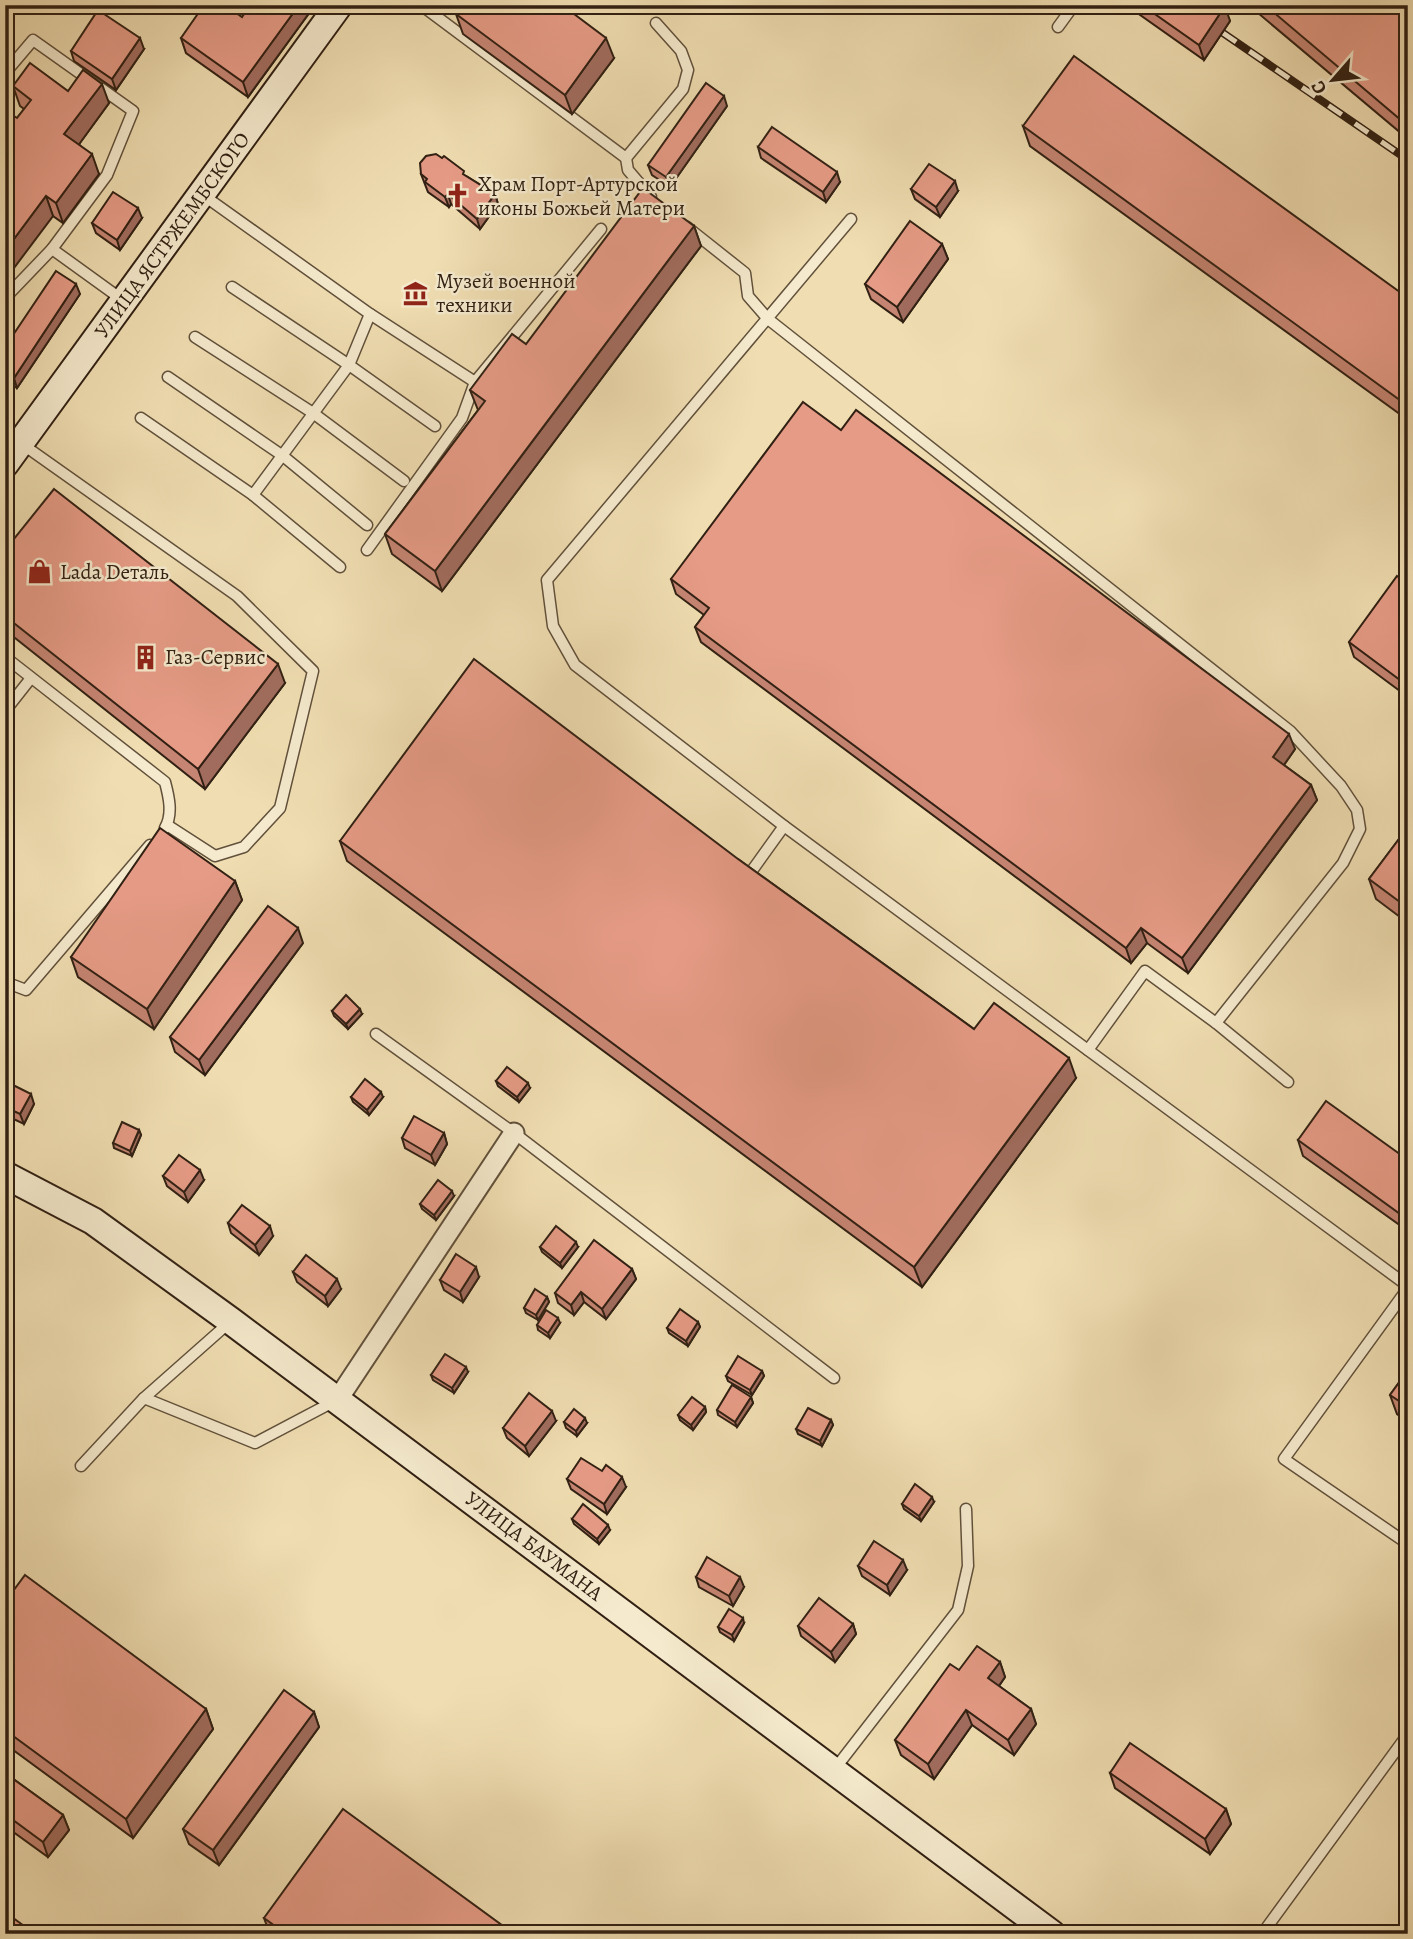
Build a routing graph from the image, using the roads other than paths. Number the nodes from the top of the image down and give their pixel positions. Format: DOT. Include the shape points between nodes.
graph roads {
  1 [pos="339,5"];
  2 [pos="1074,5"];
  3 [pos="1395,5"];
  4 [pos="424,6"];
  5 [pos="1408,15"];
  6 [pos="656,23"];
  7 [pos="1058,27"];
  8 [pos="5,73"];
  9 [pos="626,158"];
  10 [pos="202,195"];
  11 [pos="664,207"];
  12 [pos="674,216"];
  13 [pos="851,219"];
  14 [pos="601,229"];
  15 [pos="52,249"];
  16 [pos="232,287"];
  17 [pos="5,298"];
  18 [pos="124,301"];
  19 [pos="370,314"];
  20 [pos="768,319"];
  21 [pos="195,337"];
  22 [pos="349,365"];
  23 [pos="168,377"];
  24 [pos="475,382"];
  25 [pos="313,413"];
  26 [pos="141,418"];
  27 [pos="435,426"];
  28 [pos="21,443"];
  29 [pos="283,456"];
  30 [pos="5,464"];
  31 [pos="404,481"];
  32 [pos="253,495"];
  33 [pos="367,525"];
  34 [pos="367,550"];
  35 [pos="340,567"];
  36 [pos="5,657"];
  37 [pos="31,678"];
  38 [pos="5,710"];
  39 [pos="167,825"];
  40 [pos="784,826"];
  41 [pos="746,879"];
  42 [pos="5,982"];
  43 [pos="1216,1023"];
  44 [pos="376,1034"];
  45 [pos="1088,1050"];
  46 [pos="1288,1082"];
  47 [pos="514,1133"];
  48 [pos="5,1175"];
  49 [pos="1408,1287"];
  50 [pos="231,1321"];
  51 [pos="834,1378"];
  52 [pos="144,1398"];
  53 [pos="338,1399"];
  54 [pos="81,1466"];
  55 [pos="966,1509"];
  56 [pos="1408,1544"];
  57 [pos="1408,1734"];
  58 [pos="834,1770"];
  59 [pos="1052,1934"];
  60 [pos="1262,1934"];
  1 -- 10 [label="main road, УЛИЦА ЯСТРЖЕМБСКОГО"];
  2 -- 7 [label="lane"];
  3 -- 5 [label="lane"];
  4 -- 9 [label="lane"];
  6 -- 9 [label="lane" via="681,51 688,71 683,89"];
  8 -- 15 [label="lane" via="33,40 133,111 107,175"];
  9 -- 11 [label="lane" via="628,170 643,191"];
  10 -- 18 [label="main road, УЛИЦА ЯСТРЖЕМБСКОГО"];
  10 -- 19 [label="lane"];
  12 -- 20 [label="lane" via="745,273 748,296"];
  13 -- 20 [label="lane"];
  14 -- 24 [label="lane"];
  15 -- 17 [label="lane"];
  15 -- 18 [label="lane"];
  16 -- 22 [label="lane"];
  18 -- 28 [label="main road, УЛИЦА ЯСТРЖЕМБСКОГО"];
  19 -- 22 [label="lane"];
  19 -- 24 [label="lane"];
  20 -- 40 [label="lane" via="548,580 553,626 575,665"];
  20 -- 43 [label="lane" via="1290,731 1357,810 1360,829 1343,863"];
  21 -- 25 [label="lane"];
  22 -- 25 [label="lane"];
  22 -- 27 [label="lane"];
  23 -- 29 [label="lane"];
  24 -- 34 [label="lane" via="462,418"];
  25 -- 29 [label="lane"];
  25 -- 31 [label="lane"];
  26 -- 32 [label="lane"];
  28 -- 30 [label="main road, УЛИЦА ЯСТРЖЕМБСКОГО"];
  28 -- 39 [label="lane" via="237,596 313,671 280,808 244,847 215,856"];
  29 -- 32 [label="lane"];
  29 -- 33 [label="lane"];
  32 -- 35 [label="lane"];
  36 -- 37 [label="lane"];
  37 -- 38 [label="lane"];
  37 -- 39 [label="lane" via="165,782 170,802"];
  39 -- 42 [label="lane" via="26,990"];
  40 -- 41 [label="lane"];
  40 -- 45 [label="lane"];
  43 -- 45 [label="lane" via="1145,971"];
  43 -- 46 [label="lane"];
  44 -- 47 [label="lane"];
  45 -- 49 [label="lane"];
  47 -- 51 [label="lane"];
  47 -- 53 [label="street"];
  48 -- 50 [label="main road, УЛИЦА БАУМАНА" via="93,1221"];
  49 -- 56 [label="lane" via="1284,1459"];
  50 -- 52 [label="lane"];
  50 -- 53 [label="main road, УЛИЦА БАУМАНА"];
  52 -- 53 [label="lane" via="255,1443"];
  52 -- 54 [label="lane"];
  53 -- 58 [label="main road, УЛИЦА БАУМАНА"];
  55 -- 58 [label="lane" via="968,1566 958,1611"];
  57 -- 60 [label="lane"];
  58 -- 59 [label="main road, УЛИЦА БАУМАНА"];
}
